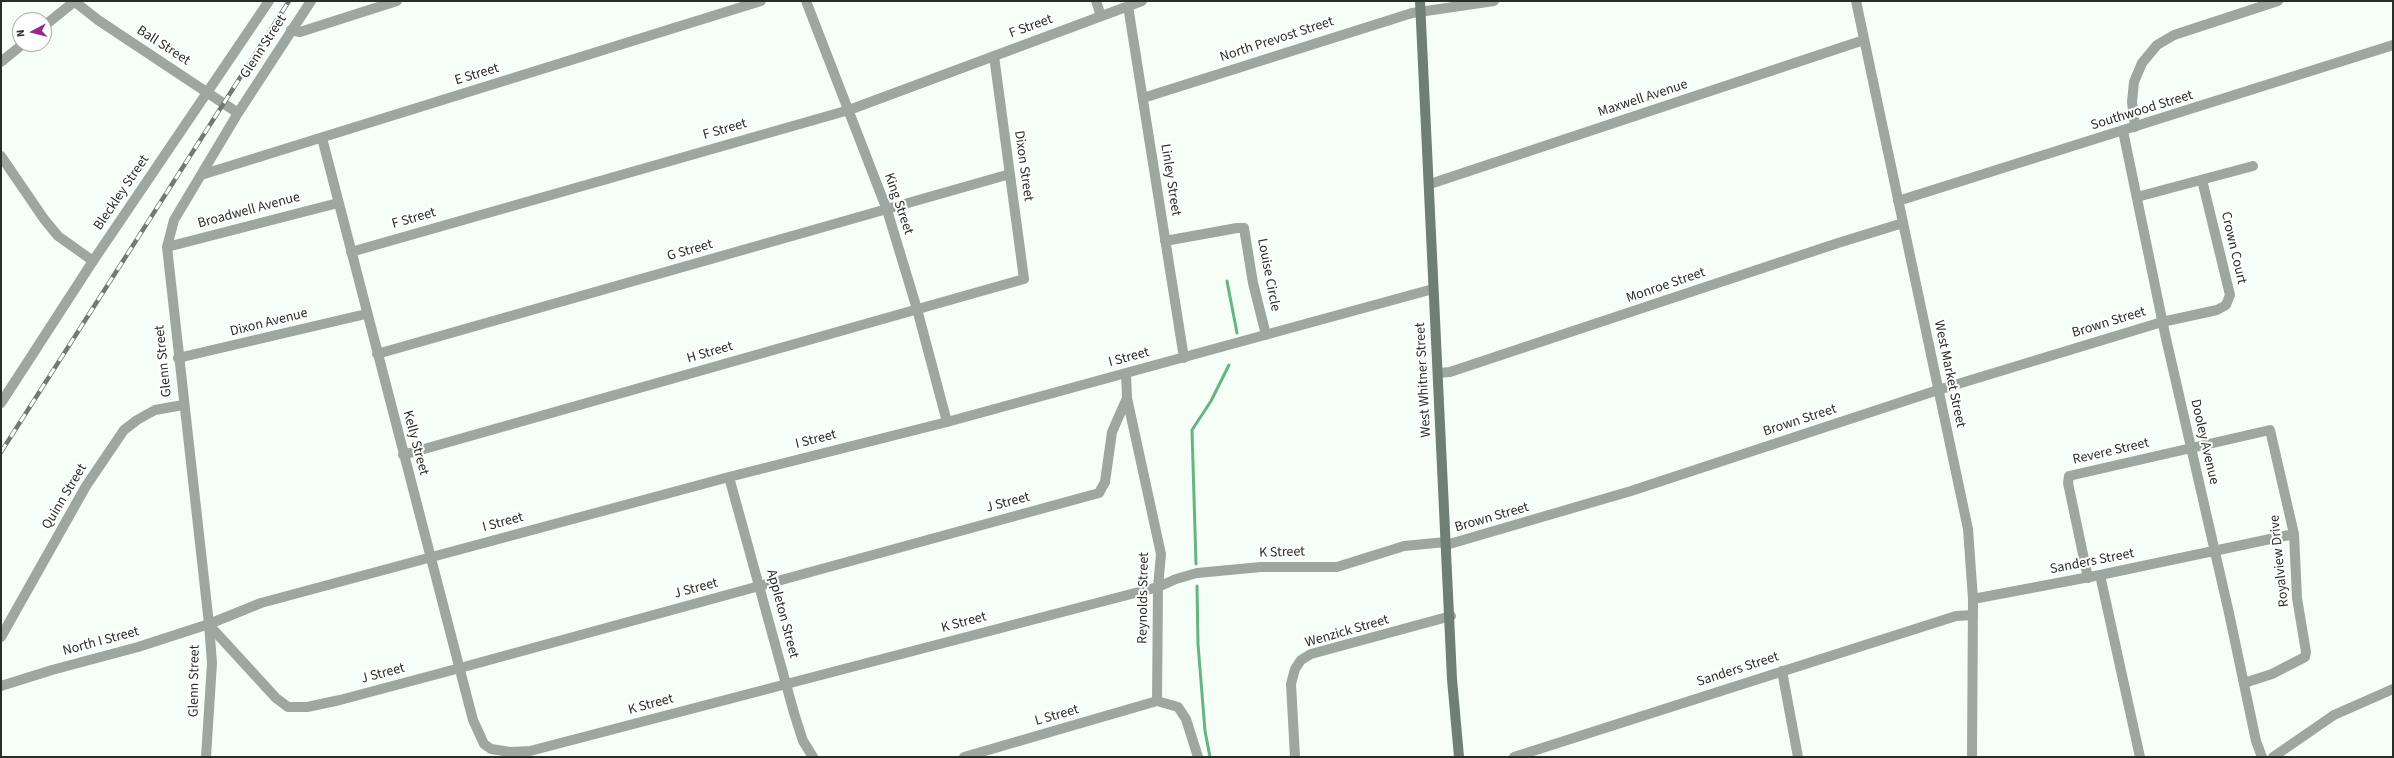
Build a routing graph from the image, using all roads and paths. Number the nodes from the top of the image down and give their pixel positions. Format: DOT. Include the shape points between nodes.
graph roads {
  1 [pos="74,1"];
  2 [pos="269,1"];
  3 [pos="311,1"];
  4 [pos="397,1"];
  5 [pos="762,1"];
  6 [pos="806,1"];
  7 [pos="1096,1"];
  8 [pos="1142,1"];
  9 [pos="1420,1"];
  10 [pos="1494,1"];
  11 [pos="1856,1"];
  12 [pos="2278,1"];
  13 [pos="1128,6"];
  14 [pos="1421,12"];
  15 [pos="1101,16"];
  16 [pos="52,19"];
  17 [pos="291,30"];
  18 [pos="1864,40"];
  19 [pos="2393,45"];
  20 [pos="13,52"];
  21 [pos="994,56"];
  22 [pos="1,62"];
  23 [pos="206,94"];
  24 [pos="1143,98"];
  25 [pos="849,110"];
  26 [pos="238,113"];
  27 [pos="2135,127"];
  28 [pos="2123,131"];
  29 [pos="322,138"];
  30 [pos="1,156"];
  31 [pos="2253,166"];
  32 [pos="1010,174"];
  33 [pos="201,175"];
  34 [pos="2202,180"];
  35 [pos="1430,184"];
  36 [pos="2137,197"];
  37 [pos="1898,201"];
  38 [pos="338,203"];
  39 [pos="887,210"];
  40 [pos="1903,223"];
  41 [pos="1165,241"];
  42 [pos="167,247"];
  43 [pos="351,252"];
  44 [pos="93,261"];
  45 [pos="1024,279"];
  46 [pos="1433,289"];
  47 [pos="917,309"];
  48 [pos="366,314"];
  49 [pos="2162,322"];
  50 [pos="1266,335"];
  51 [pos="376,354"];
  52 [pos="178,358"];
  53 [pos="1184,358"];
  54 [pos="1126,373"];
  55 [pos="1438,373"];
  56 [pos="1938,390"];
  57 [pos="1127,398"];
  58 [pos="1,404"];
  59 [pos="183,406"];
  60 [pos="947,422"];
  61 [pos="2191,448"];
  62 [pos="403,455"];
  63 [pos="729,476"];
  64 [pos="2294,534"];
  65 [pos="1446,543"];
  66 [pos="2215,552"];
  67 [pos="432,557"];
  68 [pos="2100,575"];
  69 [pos="2088,578"];
  70 [pos="760,586"];
  71 [pos="1158,587"];
  72 [pos="1973,599"];
  73 [pos="1973,615"];
  74 [pos="1451,616"];
  75 [pos="209,625"];
  76 [pos="1,637"];
  77 [pos="460,668"];
  78 [pos="1782,671"];
  79 [pos="2244,683"];
  80 [pos="787,684"];
  81 [pos="1,686"];
  82 [pos="2393,689"];
  83 [pos="1157,701"];
  84 [pos="491,749"];
  85 [pos="206,757"];
  86 [pos="814,757"];
  87 [pos="964,757"];
  88 [pos="1198,757"];
  89 [pos="1295,757"];
  90 [pos="1459,757"];
  91 [pos="1514,757"];
  92 [pos="1798,757"];
  93 [pos="1972,757"];
  94 [pos="2140,757"];
  95 [pos="2262,757"];
  96 [pos="2273,757"];
  1 -- 16 [label="street"];
  1 -- 23 [label="street, Ball Street"];
  2 -- 23 [label="street, Bleckley Street"];
  3 -- 17 [label="street, Glenn Street"];
  4 -- 17 [label="street" via="300,32"];
  5 -- 29 [label="street, E Street"];
  6 -- 25 [label="street, King Street"];
  7 -- 15 [label="street"];
  8 -- 13 [label="street, F Street"];
  9 -- 14 [label="main road, West Whitner Street"];
  10 -- 14 [label="street, North Prevost Street"];
  11 -- 18 [label="street, West Market Street"];
  12 -- 27 [label="street" via="2174,35 2157,45 2142,64 2134,82 2132,102"];
  13 -- 15 [label="street, F Street"];
  13 -- 24 [label="street, Linley Street"];
  14 -- 24 [label="street, North Prevost Street" via="1352,30"];
  14 -- 35 [label="main road, West Whitner Street"];
  15 -- 21 [label="street, F Street"];
  17 -- 26 [label="street, Glenn Street"];
  18 -- 35 [label="street, Maxwell Avenue"];
  18 -- 37 [label="street, West Market Street"];
  19 -- 27 [label="street, Southwood Street"];
  20 -- 22 [label="street"];
  21 -- 25 [label="street, F Street"];
  21 -- 32 [label="street, Dixon Street"];
  23 -- 26 [label="street, Ball Street"];
  23 -- 44 [label="street, Bleckley Street"];
  24 -- 41 [label="street, Linley Street"];
  25 -- 39 [label="street, King Street"];
  25 -- 43 [label="street, F Street"];
  26 -- 33 [label="street, Glenn Street"];
  27 -- 28 [label="street, Southwood Street"];
  28 -- 36 [label="street, Dooley Avenue"];
  28 -- 37 [label="street, Southwood Street"];
  29 -- 33 [label="street, E Street"];
  29 -- 38 [label="street, Kelly Street"];
  30 -- 44 [label="street" via="58,236"];
  31 -- 34 [label="street"];
  32 -- 39 [label="street, G Street"];
  32 -- 45 [label="street, Dixon Street"];
  33 -- 42 [label="street, Glenn Street" via="174,220"];
  34 -- 36 [label="street"];
  34 -- 49 [label="street, Crown Court" via="2230,295 2226,305 2217,310"];
  35 -- 46 [label="main road, West Whitner Street"];
  36 -- 49 [label="street, Dooley Avenue"];
  37 -- 40 [label="street, West Market Street"];
  38 -- 42 [label="street, Broadwell Avenue"];
  38 -- 43 [label="street, Kelly Street"];
  39 -- 47 [label="street, King Street"];
  39 -- 51 [label="street, G Street"];
  40 -- 55 [label="street, Monroe Street" via="1838,242 1450,372"];
  40 -- 56 [label="street, West Market Street"];
  41 -- 50 [label="street, Louise Circle" via="1244,228 1253,283"];
  41 -- 53 [label="street, Linley Street"];
  42 -- 52 [label="street, Glenn Street"];
  43 -- 48 [label="street, Kelly Street"];
  44 -- 58 [label="street, Bleckley Street"];
  45 -- 47 [label="street, H Street"];
  46 -- 50 [label="street, I Street"];
  46 -- 55 [label="main road, West Whitner Street"];
  47 -- 60 [label="street, King Street"];
  47 -- 62 [label="street, H Street"];
  48 -- 51 [label="street, Kelly Street"];
  48 -- 52 [label="street, Dixon Avenue"];
  49 -- 56 [label="street, Brown Street"];
  49 -- 61 [label="street, Dooley Avenue"];
  50 -- 53 [label="street, I Street"];
  51 -- 62 [label="street, Kelly Street"];
  52 -- 59 [label="street, Glenn Street"];
  53 -- 54 [label="street, I Street"];
  54 -- 57 [label="street, J Street"];
  54 -- 60 [label="street, I Street"];
  55 -- 65 [label="main road, West Whitner Street"];
  56 -- 65 [label="street, Brown Street" via="1631,491"];
  56 -- 72 [label="street, West Market Street" via="1968,529"];
  57 -- 70 [label="street, J Street" via="1112,432 1105,482 1099,492"];
  57 -- 71 [label="street, Reynolds Street" via="1161,554"];
  59 -- 75 [label="street, Glenn Street"];
  59 -- 76 [label="street, Quinn Street" via="156,410 124,430 86,486"];
  60 -- 63 [label="street, I Street"];
  61 -- 64 [label="street, Royalview Drive" via="2270,430"];
  61 -- 66 [label="street, Dooley Avenue"];
  61 -- 69 [label="street, Revere Street" via="2069,476 2068,483"];
  62 -- 67 [label="street, Kelly Street"];
  63 -- 67 [label="street, I Street"];
  63 -- 70 [label="street, Appleton Street"];
  64 -- 66 [label="street, Sanders Street"];
  64 -- 79 [label="street, Royalview Drive" via="2297,598 2305,657 2272,674"];
  65 -- 71 [label="street, K Street" via="1404,546 1338,567 1261,567 1197,573"];
  65 -- 74 [label="main road, West Whitner Street"];
  66 -- 68 [label="street, Sanders Street"];
  66 -- 79 [label="street, Dooley Avenue"];
  67 -- 75 [label="street, I Street" via="261,603"];
  67 -- 77 [label="street, Kelly Street"];
  68 -- 69 [label="street, Sanders Street"];
  68 -- 94 [label="street"];
  69 -- 72 [label="street, Sanders Street"];
  70 -- 77 [label="street, J Street"];
  70 -- 80 [label="street, Appleton Street"];
  71 -- 80 [label="street, K Street"];
  71 -- 83 [label="street, Reynolds Street"];
  72 -- 73 [label="street, West Market Street"];
  73 -- 78 [label="street, Sanders Street" via="1956,616"];
  73 -- 93 [label="street, West Market Street"];
  74 -- 89 [label="street, Wenzick Street" via="1311,654 1301,660 1295,669 1291,684"];
  74 -- 90 [label="main road, West Whitner Street" via="1452,679"];
  75 -- 77 [label="street, J Street" via="276,698 288,707 307,708"];
  75 -- 81 [label="street, North I Street"];
  75 -- 85 [label="street, Glenn Street" via="212,663"];
  77 -- 84 [label="street, Kelly Street" via="473,720 484,744"];
  78 -- 91 [label="street, Sanders Street"];
  78 -- 92 [label="street"];
  79 -- 95 [label="street, Dooley Avenue" via="2256,741"];
  80 -- 84 [label="street, K Street" via="530,751 510,752"];
  80 -- 86 [label="street, Appleton Street" via="798,728"];
  82 -- 96 [label="street" via="2334,715"];
  83 -- 87 [label="street, L Street"];
  83 -- 88 [label="street" via="1178,707 1186,719"];
}
